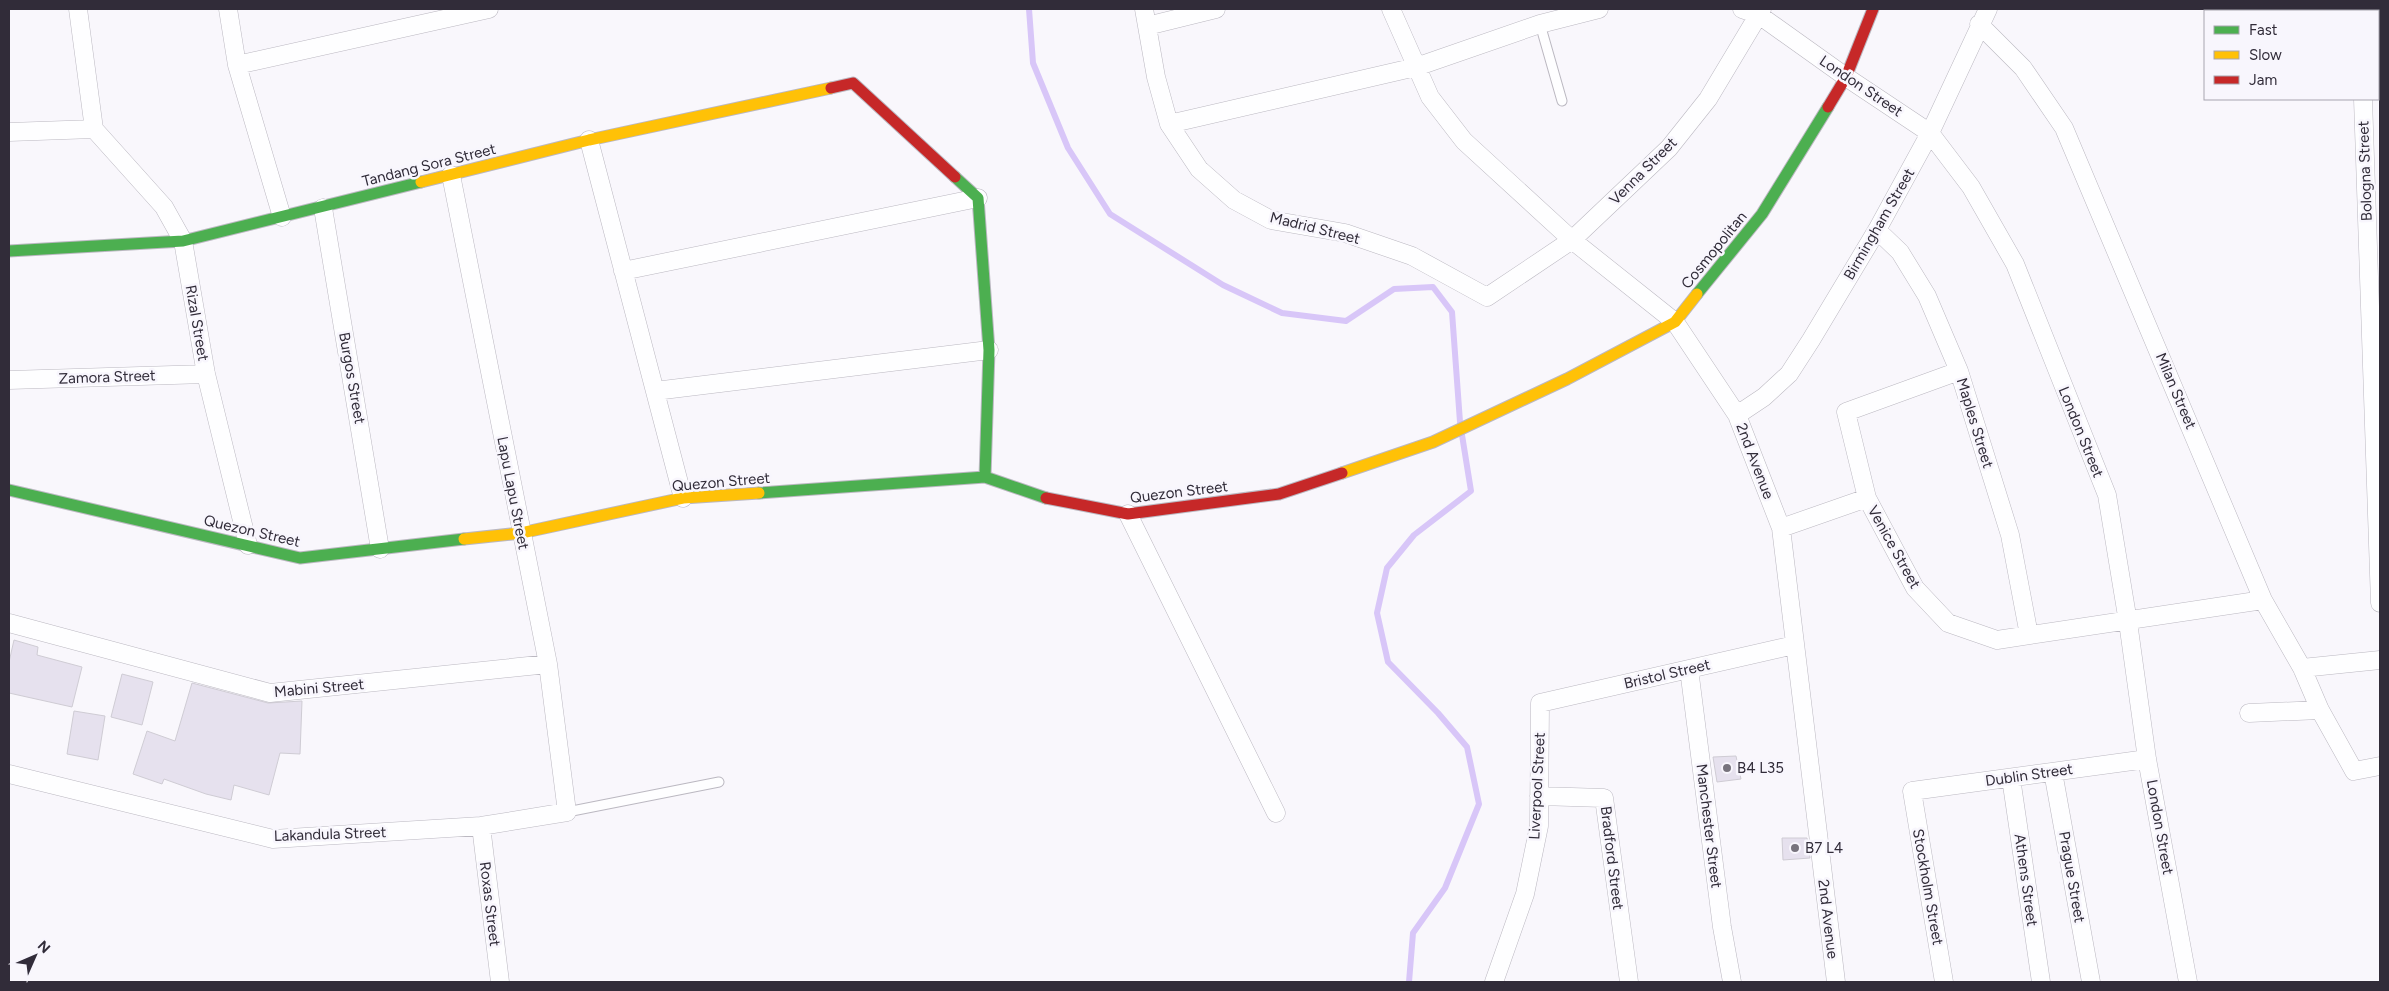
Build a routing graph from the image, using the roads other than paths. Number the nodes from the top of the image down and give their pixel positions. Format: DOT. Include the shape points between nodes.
graph roads {
  1 [pos="78,9"];
  2 [pos="228,9"];
  3 [pos="489,9"];
  4 [pos="1216,9"];
  5 [pos="1391,9"];
  6 [pos="1599,9"];
  7 [pos="1742,9"];
  8 [pos="1873,9"];
  9 [pos="1761,12"];
  10 [pos="1983,16"];
  11 [pos="1145,17"];
  12 [pos="1540,24"];
  13 [pos="237,65"];
  14 [pos="1416,66"];
  15 [pos="1846,77"];
  16 [pos="2363,100"];
  17 [pos="1562,101"];
  18 [pos="1169,124"];
  19 [pos="94,129"];
  20 [pos="9,132"];
  21 [pos="1930,133"];
  22 [pos="589,140"];
  23 [pos="451,175"];
  24 [pos="978,198"];
  25 [pos="323,208"];
  26 [pos="282,216"];
  27 [pos="1877,230"];
  28 [pos="1572,240"];
  29 [pos="183,241"];
  30 [pos="9,251"];
  31 [pos="623,271"];
  32 [pos="1487,297"];
  33 [pos="1675,322"];
  34 [pos="988,350"];
  35 [pos="1959,371"];
  36 [pos="206,374"];
  37 [pos="9,380"];
  38 [pos="655,391"];
  39 [pos="1737,415"];
  40 [pos="1486,418"];
  41 [pos="985,477"];
  42 [pos="9,490"];
  43 [pos="682,498"];
  44 [pos="1867,498"];
  45 [pos="1128,514"];
  46 [pos="1780,528"];
  47 [pos="521,533"];
  48 [pos="248,545"];
  49 [pos="380,549"];
  50 [pos="2263,600"];
  51 [pos="2380,603"];
  52 [pos="2128,622"];
  53 [pos="9,624"];
  54 [pos="2029,635"];
  55 [pos="1794,645"];
  56 [pos="2380,660"];
  57 [pos="548,664"];
  58 [pos="2302,668"];
  59 [pos="1689,669"];
  60 [pos="1540,703"];
  61 [pos="2320,710"];
  62 [pos="2248,714"];
  63 [pos="2147,759"];
  64 [pos="2380,766"];
  65 [pos="2053,772"];
  66 [pos="9,774"];
  67 [pos="2011,778"];
  68 [pos="719,782"];
  69 [pos="1912,792"];
  70 [pos="1539,796"];
  71 [pos="567,812"];
  72 [pos="1276,813"];
  73 [pos="481,826"];
  74 [pos="500,982"];
  75 [pos="1494,982"];
  76 [pos="1628,982"];
  77 [pos="1732,982"];
  78 [pos="1836,982"];
  79 [pos="1944,982"];
  80 [pos="2040,982"];
  81 [pos="2091,982"];
  82 [pos="2188,982"];
  1 -- 19 [label="street"];
  2 -- 13 [label="street"];
  3 -- 13 [label="street"];
  4 -- 11 [label="street"];
  5 -- 14 [label="street, 2nd Avenue"];
  6 -- 12 [label="street"];
  7 -- 9 [label="street, London Street"];
  8 -- 15 [label="street, Cosmopolitan"];
  9 -- 15 [label="street, London Street"];
  9 -- 28 [label="street, Venna Street" via="1708,99 1669,148"];
  10 -- 21 [label="street, Birmingham Street"];
  10 -- 50 [label="street, Milan Street" via="2064,128"];
  11 -- 18 [label="street, Madrid Street"];
  12 -- 14 [label="street"];
  12 -- 17 [label="lane"];
  13 -- 26 [label="street"];
  14 -- 18 [label="street"];
  14 -- 28 [label="street, 2nd Avenue" via="1430,97 1464,141"];
  15 -- 21 [label="street, London Street"];
  15 -- 33 [label="street, Cosmopolitan" via="1762,214"];
  16 -- 51 [label="street, Bologna Street"];
  18 -- 32 [label="street, Madrid Street" via="1199,169 1234,200 1271,220 1345,233 1412,256"];
  19 -- 20 [label="street"];
  19 -- 29 [label="street, Rizal Street" via="164,207"];
  21 -- 27 [label="street, Birmingham Street"];
  21 -- 52 [label="street, London Street" via="1972,187 2015,264 2107,495"];
  22 -- 23 [label="street, Tandang Sora Street"];
  22 -- 24 [label="street, Tandang Sora Street" via="853,83"];
  22 -- 31 [label="street"];
  23 -- 25 [label="street, Tandang Sora Street"];
  23 -- 47 [label="street, Lapu Lapu Street"];
  24 -- 31 [label="street"];
  24 -- 34 [label="street"];
  25 -- 26 [label="street, Tandang Sora Street"];
  25 -- 49 [label="street, Burgos Street"];
  26 -- 29 [label="street, Tandang Sora Street"];
  27 -- 35 [label="street, Maples Street" via="1900,252 1927,296"];
  27 -- 39 [label="street, Birmingham Street" via="1788,374 1764,397"];
  28 -- 32 [label="street, Venna Street"];
  28 -- 33 [label="street, 2nd Avenue"];
  29 -- 30 [label="street, Tandang Sora Street"];
  29 -- 36 [label="street, Rizal Street"];
  31 -- 38 [label="street"];
  33 -- 39 [label="street, 2nd Avenue"];
  33 -- 40 [label="street, Cosmopolitan" via="1567,380"];
  34 -- 38 [label="street"];
  34 -- 41 [label="street"];
  35 -- 44 [label="street, Venice Street" via="1846,412"];
  35 -- 54 [label="street, Maples Street" via="2010,535"];
  36 -- 37 [label="street, Zamora Street"];
  36 -- 48 [label="street, Rizal Street"];
  38 -- 43 [label="street"];
  39 -- 46 [label="street, 2nd Avenue"];
  40 -- 45 [label="street, Quezon Street" via="1433,442 1279,494"];
  41 -- 43 [label="street, Quezon Street"];
  41 -- 45 [label="street, Quezon Street" via="1048,498"];
  42 -- 48 [label="street, Quezon Street"];
  43 -- 47 [label="street, Quezon Street"];
  44 -- 46 [label="street"];
  44 -- 54 [label="street, Venice Street" via="1915,588 1948,623 1997,640"];
  45 -- 72 [label="street"];
  46 -- 55 [label="street, 2nd Avenue"];
  47 -- 49 [label="street, Quezon Street"];
  47 -- 57 [label="street, Lapu Lapu Street"];
  48 -- 49 [label="street, Quezon Street" via="300,558"];
  50 -- 52 [label="street, Venice Street"];
  50 -- 58 [label="street, Milan Street"];
  52 -- 54 [label="street, Venice Street"];
  52 -- 63 [label="street, London Street"];
  53 -- 57 [label="street, Mabini Street" via="270,693"];
  55 -- 59 [label="street, Bristol Street"];
  55 -- 78 [label="street, 2nd Avenue"];
  56 -- 58 [label="street"];
  57 -- 71 [label="street, Lapu Lapu Street"];
  58 -- 61 [label="street, Milan Street"];
  59 -- 60 [label="street, Bristol Street"];
  59 -- 77 [label="street, Manchester Street"];
  60 -- 70 [label="street, Liverpool Street"];
  61 -- 62 [label="street"];
  61 -- 64 [label="street, Milan Street" via="2354,771"];
  63 -- 65 [label="street, Dublin Street"];
  63 -- 82 [label="street, London Street"];
  65 -- 67 [label="street, Dublin Street"];
  65 -- 81 [label="street, Prague Street"];
  66 -- 73 [label="street, Lakandula Street" via="273,839"];
  67 -- 69 [label="street, Dublin Street"];
  67 -- 80 [label="street, Athens Street"];
  68 -- 71 [label="lane"];
  69 -- 79 [label="street, Stockholm Street"];
  70 -- 75 [label="street, Liverpool Street" via="1538,826 1525,894"];
  70 -- 76 [label="street, Bradford Street" via="1604,798"];
  71 -- 73 [label="street, Lakandula Street"];
  73 -- 74 [label="street, Roxas Street"];
}
